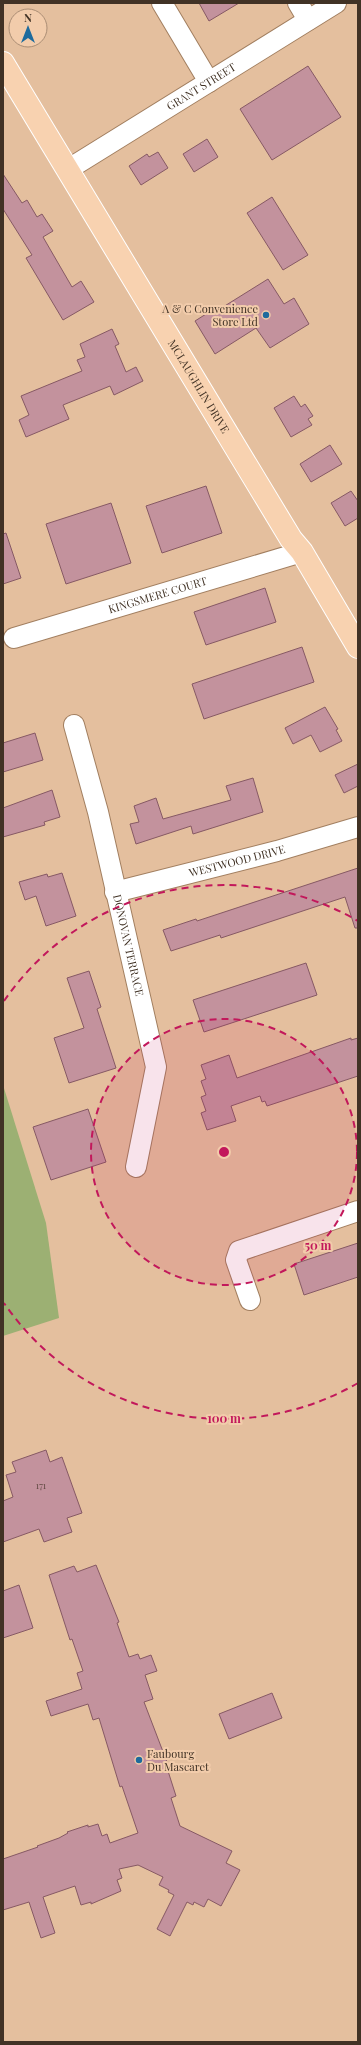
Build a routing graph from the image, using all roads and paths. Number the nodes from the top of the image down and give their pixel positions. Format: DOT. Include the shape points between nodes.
graph roads {
  1 [pos="162,3"];
  2 [pos="298,3"];
  3 [pos="333,4"];
  4 [pos="308,20"];
  5 [pos="3,63"];
  6 [pos="209,82"];
  7 [pos="67,170"];
  8 [pos="302,552"];
  9 [pos="14,638"];
  10 [pos="358,647"];
  11 [pos="74,725"];
  12 [pos="358,827"];
  13 [pos="115,892"];
  14 [pos="136,1166"];
  15 [pos="358,1211"];
  16 [pos="250,1300"];
  1 -- 6 [label="street"];
  2 -- 4 [label="street"];
  3 -- 4 [label="street, GRANT STREET"];
  4 -- 6 [label="street, GRANT STREET"];
  5 -- 7 [label="main road, MCLAUGHLIN DRIVE"];
  6 -- 7 [label="street, GRANT STREET"];
  7 -- 8 [label="main road, MCLAUGHLIN DRIVE" via="291,539"];
  8 -- 9 [label="street, KINGSMERE COURT"];
  8 -- 10 [label="main road, MCLAUGHLIN DRIVE"];
  11 -- 13 [label="street, DONOVAN TERRACE" via="98,812"];
  12 -- 13 [label="street, WESTWOOD DRIVE" via="277,851"];
  13 -- 14 [label="street, DONOVAN TERRACE" via="156,1067"];
  15 -- 16 [label="street" via="239,1251 236,1260"];
}
